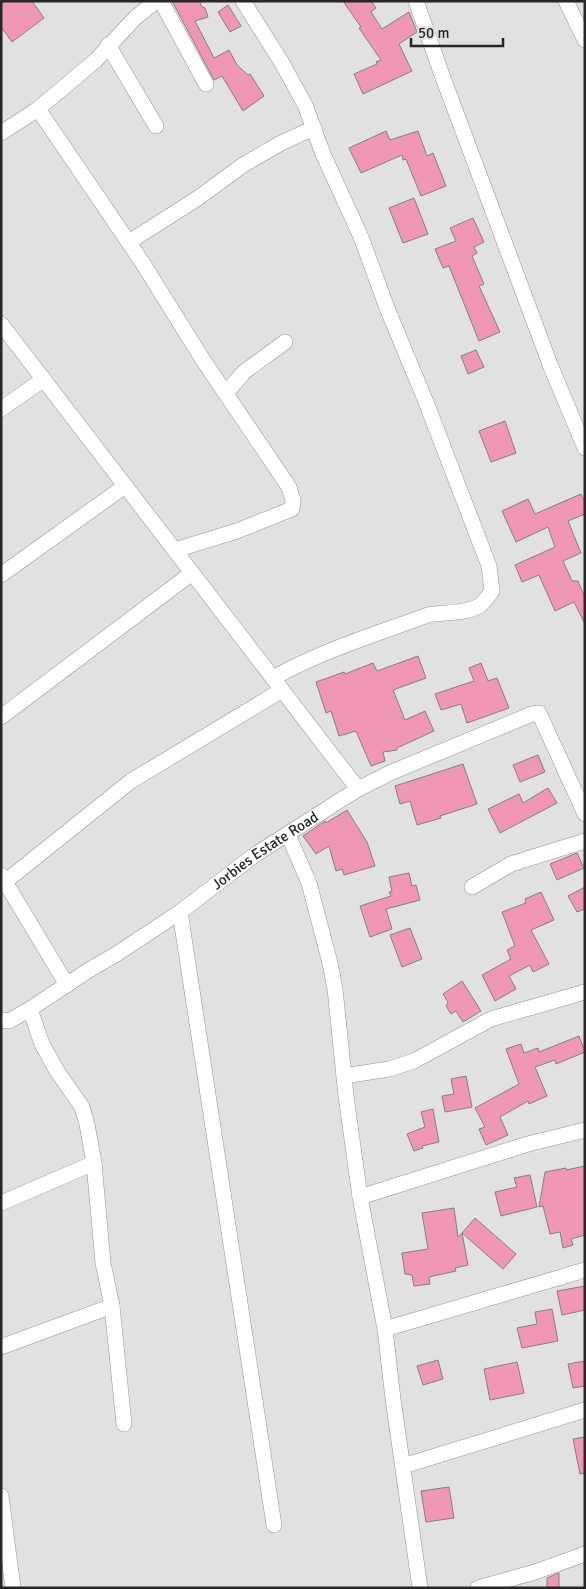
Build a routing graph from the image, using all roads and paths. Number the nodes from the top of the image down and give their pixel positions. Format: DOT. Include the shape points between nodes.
graph roads {
  1 [pos="156,1"];
  2 [pos="161,1"];
  3 [pos="243,1"];
  4 [pos="416,1"];
  5 [pos="566,1"];
  6 [pos="585,40"];
  7 [pos="108,45"];
  8 [pos="206,84"];
  9 [pos="38,109"];
  10 [pos="156,126"];
  11 [pos="314,128"];
  12 [pos="1,133"];
  13 [pos="128,242"];
  14 [pos="1,324"];
  15 [pos="285,342"];
  16 [pos="44,379"];
  17 [pos="226,393"];
  18 [pos="1,409"];
  19 [pos="585,448"];
  20 [pos="125,486"];
  21 [pos="175,550"];
  22 [pos="192,573"];
  23 [pos="1,576"];
  24 [pos="277,684"];
  25 [pos="1,717"];
  26 [pos="358,789"];
  27 [pos="585,814"];
  28 [pos="288,835"];
  29 [pos="585,841"];
  30 [pos="3,878"];
  31 [pos="472,887"];
  32 [pos="180,912"];
  33 [pos="66,985"];
  34 [pos="585,992"];
  35 [pos="30,1009"];
  36 [pos="5,1021"];
  37 [pos="344,1076"];
  38 [pos="585,1130"];
  39 [pos="94,1163"];
  40 [pos="360,1197"];
  41 [pos="1,1203"];
  42 [pos="585,1270"];
  43 [pos="112,1306"];
  44 [pos="384,1329"];
  45 [pos="1,1347"];
  46 [pos="585,1410"];
  47 [pos="124,1424"];
  48 [pos="403,1466"];
  49 [pos="2,1503"];
  50 [pos="274,1525"];
  51 [pos="585,1554"];
  52 [pos="13,1588"];
  53 [pos="420,1588"];
  54 [pos="478,1588"];
  1 -- 7 [label="street"];
  2 -- 8 [label="street"];
  3 -- 11 [label="street" via="293,81"];
  4 -- 19 [label="street" via="551,366"];
  5 -- 6 [label="street"];
  7 -- 9 [label="street" via="96,60"];
  7 -- 10 [label="street"];
  9 -- 12 [label="street"];
  9 -- 13 [label="street"];
  11 -- 13 [label="street" via="243,165"];
  11 -- 24 [label="street" via="426,402 489,566 492,591 480,606 428,615 316,656 293,666"];
  13 -- 17 [label="street"];
  14 -- 16 [label="street"];
  15 -- 17 [label="street" via="244,372"];
  16 -- 18 [label="street"];
  16 -- 20 [label="street"];
  17 -- 21 [label="street" via="289,487 292,509 237,531"];
  20 -- 21 [label="street"];
  20 -- 23 [label="street"];
  21 -- 22 [label="street"];
  22 -- 24 [label="street"];
  22 -- 25 [label="street"];
  24 -- 26 [label="street"];
  24 -- 30 [label="street" via="131,781"];
  26 -- 27 [label="street, Jorbies Estate Road" via="392,772 540,713"];
  26 -- 28 [label="street, Jorbies Estate Road"];
  28 -- 32 [label="street, Jorbies Estate Road" via="256,854"];
  28 -- 37 [label="street" via="308,883 330,963"];
  29 -- 31 [label="street" via="511,864"];
  30 -- 33 [label="street"];
  32 -- 33 [label="street, Jorbies Estate Road"];
  32 -- 50 [label="street"];
  33 -- 35 [label="street, Jorbies Estate Road"];
  34 -- 37 [label="street" via="491,1020 414,1061"];
  35 -- 36 [label="street, Jorbies Estate Road"];
  35 -- 39 [label="street" via="56,1071 82,1107"];
  37 -- 40 [label="street"];
  38 -- 40 [label="street" via="528,1144"];
  39 -- 41 [label="street"];
  39 -- 43 [label="street" via="102,1263"];
  40 -- 44 [label="street"];
  42 -- 44 [label="street"];
  43 -- 45 [label="street"];
  43 -- 47 [label="street"];
  44 -- 48 [label="street"];
  46 -- 48 [label="street"];
  48 -- 53 [label="street"];
  49 -- 52 [label="street"];
  51 -- 54 [label="street"];
}
